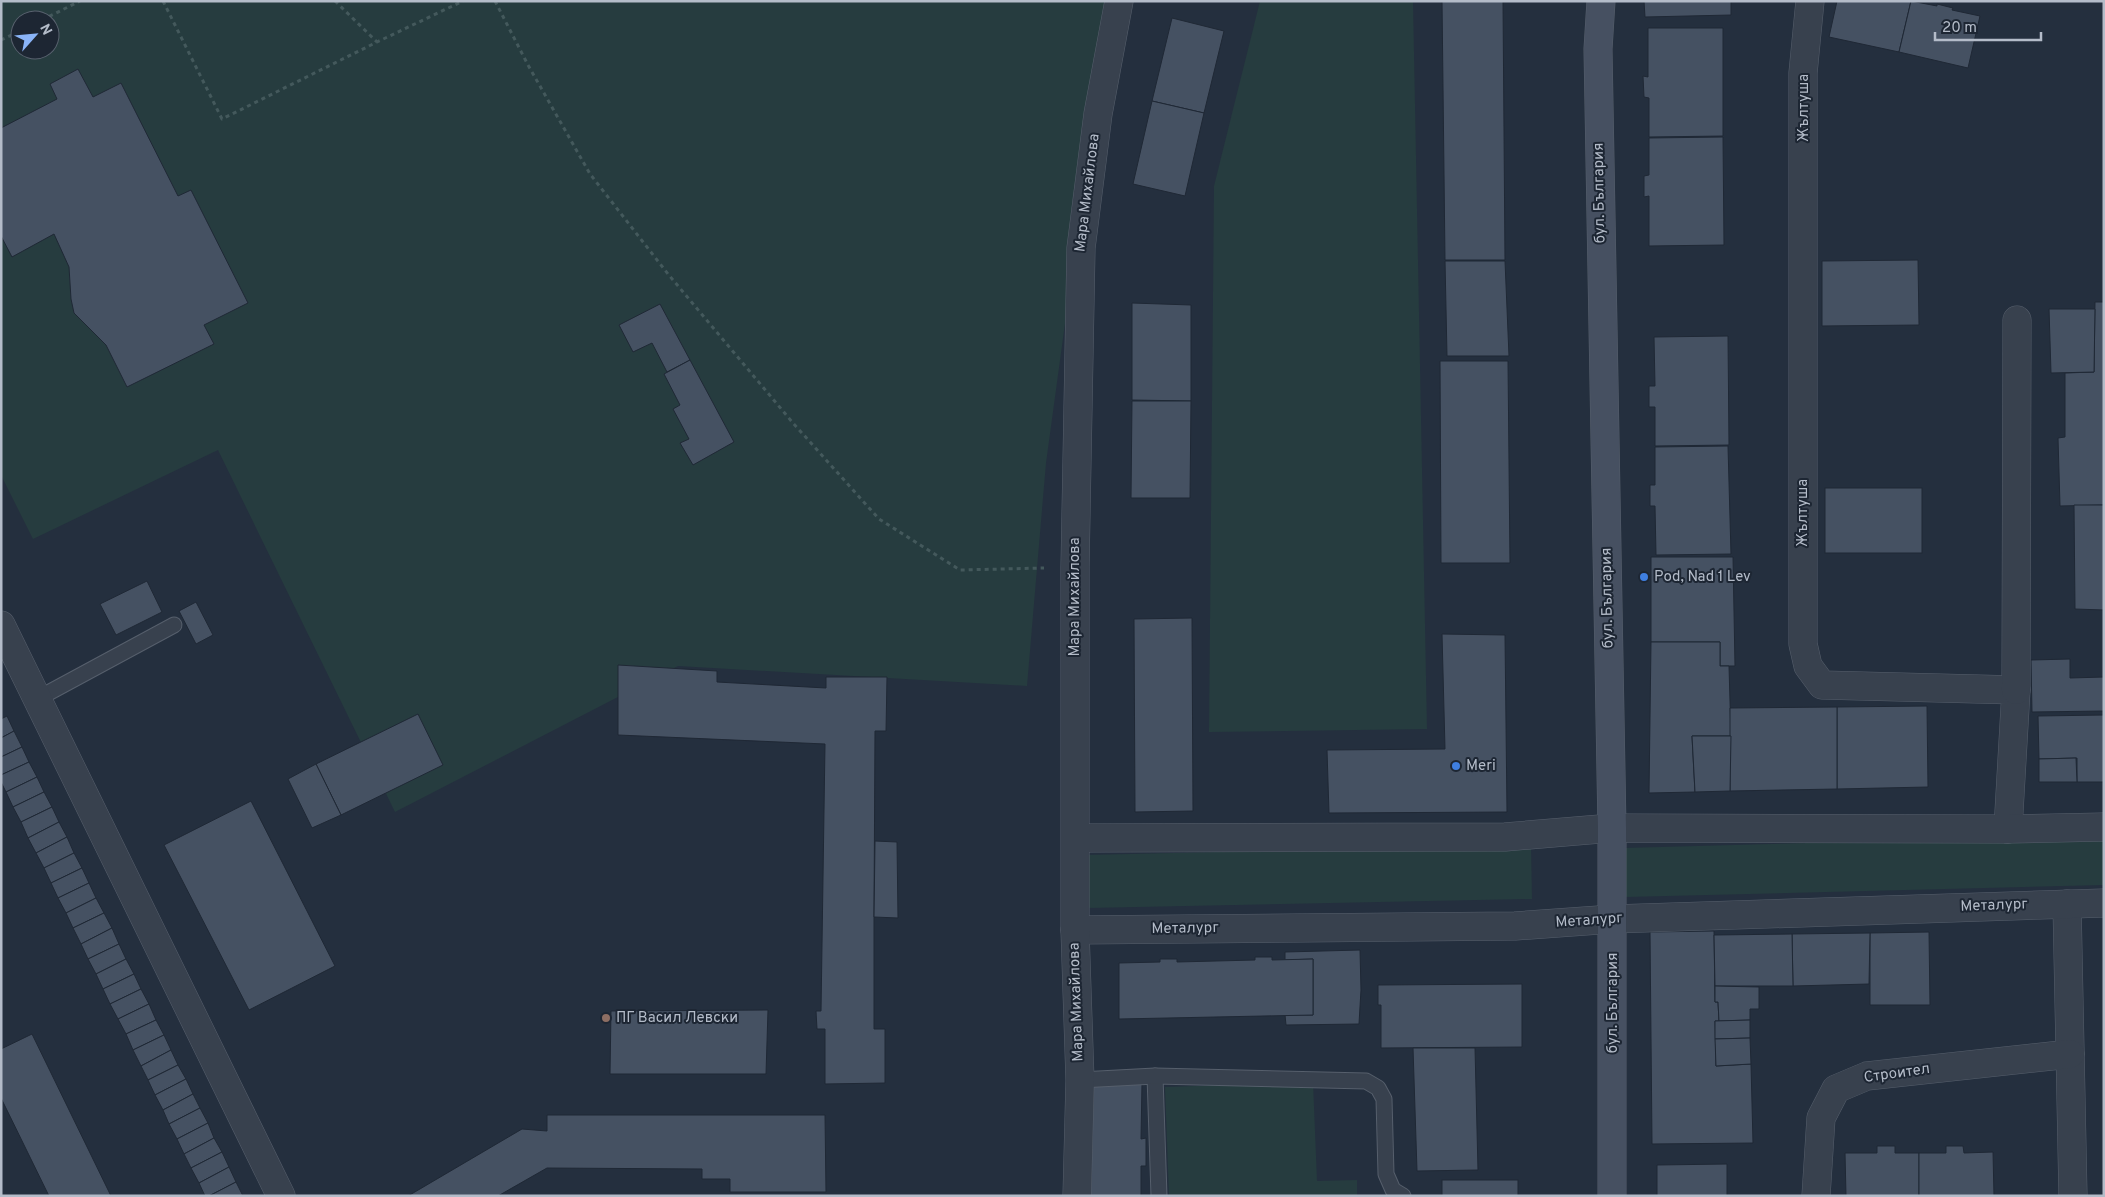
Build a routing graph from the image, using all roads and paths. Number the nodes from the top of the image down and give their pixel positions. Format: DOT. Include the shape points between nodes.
graph roads {
  1 [pos="80,1"];
  2 [pos="163,1"];
  3 [pos="335,1"];
  4 [pos="463,1"];
  5 [pos="495,1"];
  6 [pos="1119,1"];
  7 [pos="1601,1"];
  8 [pos="1810,1"];
  9 [pos="60,11"];
  10 [pos="377,42"];
  11 [pos="2017,320"];
  12 [pos="1075,567"];
  13 [pos="1,625"];
  14 [pos="174,625"];
  15 [pos="2016,690"];
  16 [pos="37,699"];
  17 [pos="2104,827"];
  18 [pos="1612,828"];
  19 [pos="2008,829"];
  20 [pos="1076,838"];
  21 [pos="2104,903"];
  22 [pos="2067,904"];
  23 [pos="1613,919"];
  24 [pos="1075,930"];
  25 [pos="2070,1054"];
  26 [pos="1156,1076"];
  27 [pos="1080,1080"];
  28 [pos="281,1196"];
  29 [pos="1077,1196"];
  30 [pos="1159,1196"];
  31 [pos="1403,1196"];
  32 [pos="1612,1196"];
  33 [pos="1816,1196"];
  34 [pos="2073,1196"];
  1 -- 9 [label="path"];
  2 -- 10 [label="path" via="222,119"];
  3 -- 10 [label="path"];
  4 -- 10 [label="path"];
  5 -- 12 [label="path" via="590,174 793,423 879,519 960,570"];
  6 -- 12 [label="street, Мара Михайлова" via="1098,114 1081,248"];
  7 -- 18 [label="main road, бул. България" via="1598,49"];
  8 -- 15 [label="street, Жълтуша" via="1803,73 1803,644 1808,666 1822,685"];
  11 -- 15 [label="street"];
  12 -- 20 [label="street, Мара Михайлова"];
  13 -- 16 [label="street"];
  14 -- 16 [label="lane"];
  15 -- 19 [label="street"];
  16 -- 28 [label="street"];
  17 -- 19 [label="street"];
  18 -- 19 [label="street"];
  18 -- 20 [label="street" via="1505,837"];
  18 -- 23 [label="main road, бул. България"];
  20 -- 24 [label="street, Мара Михайлова"];
  21 -- 22 [label="street, Металург"];
  22 -- 23 [label="street, Металург"];
  22 -- 25 [label="street"];
  23 -- 24 [label="street, Металург" via="1515,926"];
  23 -- 32 [label="main road, бул. България"];
  24 -- 27 [label="street, Мара Михайлова"];
  25 -- 33 [label="street, Строител" via="1867,1076 1836,1089 1821,1118"];
  25 -- 34 [label="street"];
  26 -- 27 [label="lane"];
  26 -- 30 [label="lane"];
  26 -- 31 [label="lane" via="1366,1081 1378,1088 1384,1099 1386,1174 1393,1190"];
  27 -- 29 [label="street, Мара Михайлова"];
}
